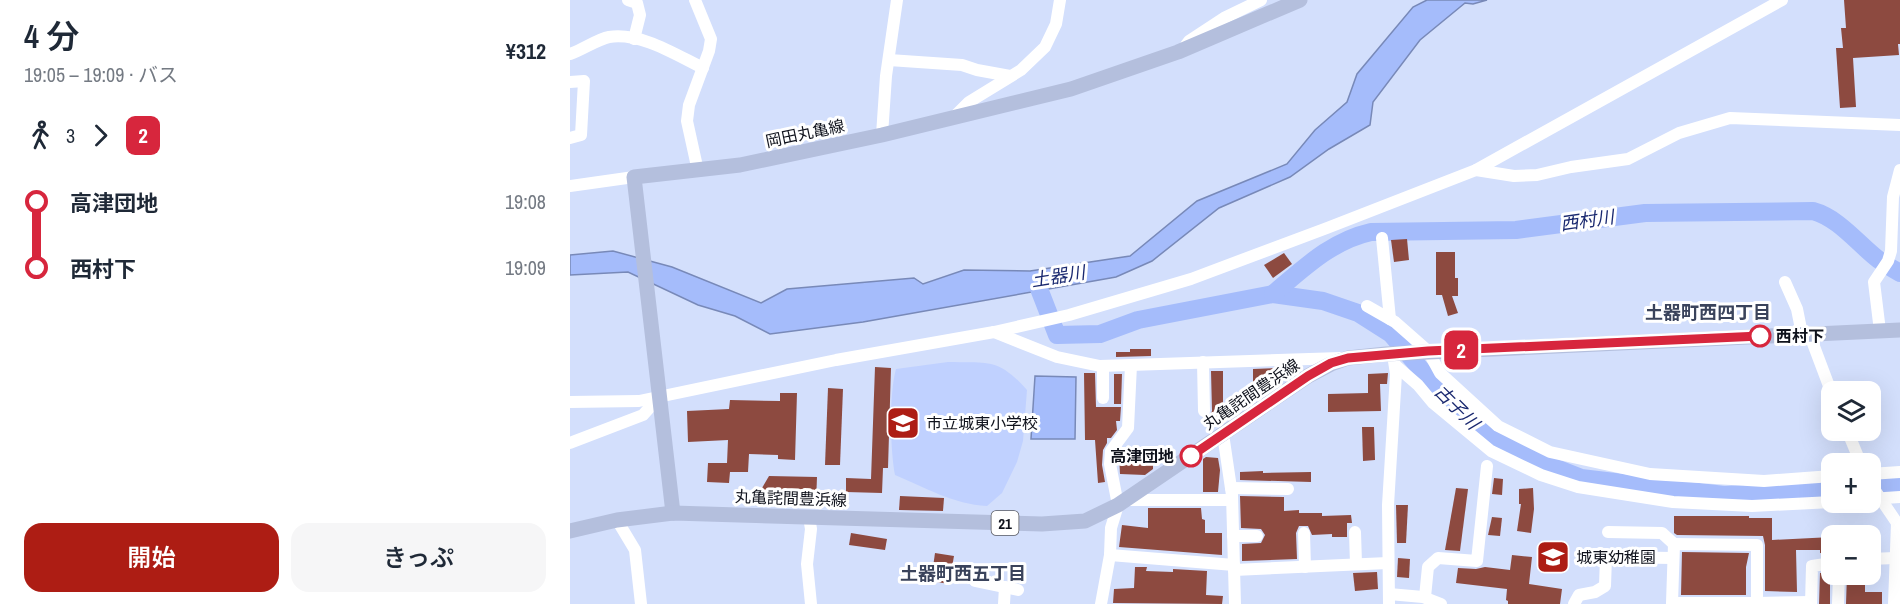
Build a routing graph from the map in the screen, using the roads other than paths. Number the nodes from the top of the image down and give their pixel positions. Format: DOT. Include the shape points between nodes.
graph roads {
  1 [pos="628,0"];
  2 [pos="695,0"];
  3 [pos="897,0"];
  4 [pos="1060,0"];
  5 [pos="1261,0"];
  6 [pos="1300,0"];
  7 [pos="1782,0"];
  8 [pos="634,39"];
  9 [pos="1182,51"];
  10 [pos="570,54"];
  11 [pos="889,60"];
  12 [pos="703,68"];
  13 [pos="1010,76"];
  14 [pos="570,82"];
  15 [pos="953,118"];
  16 [pos="1900,125"];
  17 [pos="882,135"];
  18 [pos="570,138"];
  19 [pos="1476,170"];
  20 [pos="1900,170"];
  21 [pos="698,171"];
  22 [pos="635,181"];
  23 [pos="570,186"];
  24 [pos="1382,238"];
  25 [pos="1785,282"];
  26 [pos="1367,306"];
  27 [pos="1390,319"];
  28 [pos="1900,330"];
  29 [pos="1880,331"];
  30 [pos="994,332"];
  31 [pos="1805,334"];
  32 [pos="1425,352"];
  33 [pos="1348,358"];
  34 [pos="1394,359"];
  35 [pos="1203,362"];
  36 [pos="1131,365"];
  37 [pos="1103,366"];
  38 [pos="1826,381"];
  39 [pos="659,390"];
  40 [pos="1103,398"];
  41 [pos="570,402"];
  42 [pos="1204,411"];
  43 [pos="1223,434"];
  44 [pos="570,443"];
  45 [pos="1487,466"];
  46 [pos="1900,472"];
  47 [pos="1881,473"];
  48 [pos="1821,477"];
  49 [pos="1288,489"];
  50 [pos="1232,494"];
  51 [pos="1900,497"];
  52 [pos="1881,498"];
  53 [pos="1123,502"];
  54 [pos="1821,503"];
  55 [pos="1881,503"];
  56 [pos="674,513"];
  57 [pos="809,516"];
  58 [pos="617,520"];
  59 [pos="1899,530"];
  60 [pos="570,531"];
  61 [pos="1355,532"];
  62 [pos="1608,532"];
  63 [pos="1304,533"];
  64 [pos="1233,536"];
  65 [pos="1257,536"];
  66 [pos="1674,544"];
  67 [pos="1110,555"];
  68 [pos="1673,558"];
  69 [pos="1895,558"];
  70 [pos="1881,559"];
  71 [pos="1388,563"];
  72 [pos="1356,564"];
  73 [pos="1821,565"];
  74 [pos="1305,567"];
  75 [pos="1234,568"];
  76 [pos="975,581"];
  77 [pos="1839,585"];
  78 [pos="1425,597"];
  79 [pos="1389,599"];
  80 [pos="1757,603"];
  81 [pos="1811,603"];
  82 [pos="641,604"];
  83 [pos="811,604"];
  84 [pos="1004,604"];
  85 [pos="1101,604"];
  86 [pos="1234,604"];
  87 [pos="1441,604"];
  88 [pos="1574,604"];
  89 [pos="1735,604"];
  90 [pos="1838,604"];
  91 [pos="1894,604"];
  1 -- 8 [label="street" via="637,3 640,15"];
  2 -- 12 [label="street" via="711,39"];
  3 -- 11 [label="street"];
  4 -- 13 [label="street" via="1056,24 1045,47"];
  5 -- 9 [label="street" via="1224,18 1189,41"];
  6 -- 9 [label="main road, 岡田丸亀線"];
  7 -- 19 [label="street"];
  8 -- 10 [label="street" via="607,38"];
  8 -- 12 [label="street"];
  9 -- 15 [label="main road, 岡田丸亀線" via="1071,89"];
  11 -- 13 [label="street" via="962,65"];
  11 -- 17 [label="street"];
  12 -- 21 [label="street" via="688,105 687,121"];
  13 -- 15 [label="street" via="969,102"];
  14 -- 18 [label="street" via="584,81 581,135"];
  15 -- 17 [label="main road, 岡田丸亀線"];
  16 -- 19 [label="street" via="1730,118 1679,133 1628,159 1537,175"];
  17 -- 21 [label="main road, 岡田丸亀線"];
  19 -- 30 [label="street" via="1191,279 1069,315"];
  20 -- 29 [label="street" via="1893,197 1892,241 1885,265 1874,282"];
  21 -- 22 [label="main road, 岡田丸亀線"];
  22 -- 23 [label="street"];
  22 -- 39 [label="main road"];
  24 -- 27 [label="street"];
  25 -- 31 [label="street"];
  26 -- 27 [label="street"];
  27 -- 32 [label="street"];
  28 -- 29 [label="main road, 丸亀詫間豊浜線 / 21"];
  29 -- 31 [label="main road, 丸亀詫間豊浜線 / 21"];
  30 -- 37 [label="street" via="1057,357"];
  30 -- 39 [label="street"];
  31 -- 32 [label="main road, 丸亀詫間豊浜線 / 21"];
  31 -- 38 [label="street"];
  32 -- 34 [label="main road, 丸亀詫間豊浜線 / 21"];
  32 -- 48 [label="street" via="1440,373 1498,426 1550,452 1650,474 1764,481"];
  33 -- 34 [label="main road, 丸亀詫間豊浜線 / 21"];
  33 -- 35 [label="street"];
  33 -- 43 [label="main road, 丸亀詫間豊浜線 / 21" via="1308,376"];
  34 -- 54 [label="street" via="1433,403 1491,451 1541,475 1568,484 1672,502 1752,507"];
  34 -- 71 [label="street"];
  35 -- 36 [label="street"];
  35 -- 42 [label="street"];
  36 -- 37 [label="street"];
  36 -- 53 [label="street" via="1128,428 1110,457"];
  37 -- 40 [label="street"];
  39 -- 41 [label="street" via="639,401"];
  39 -- 44 [label="street" via="643,415"];
  39 -- 56 [label="main road"];
  43 -- 50 [label="street"];
  43 -- 53 [label="main road, 丸亀詫間豊浜線 / 21"];
  45 -- 78 [label="street" via="1477,561 1438,558 1428,567"];
  46 -- 47 [label="street"];
  49 -- 50 [label="street"];
  50 -- 53 [label="street"];
  50 -- 64 [label="street"];
  51 -- 52 [label="street"];
  53 -- 57 [label="main road, 丸亀詫間豊浜線 / 21" via="1085,521 1060,524"];
  53 -- 67 [label="street" via="1111,528"];
  55 -- 59 [label="street"];
  56 -- 57 [label="main road, 丸亀詫間豊浜線 / 21"];
  56 -- 58 [label="main road, 丸亀詫間豊浜線 / 21"];
  57 -- 83 [label="street" via="807,564"];
  58 -- 60 [label="main road, 丸亀詫間豊浜線 / 21"];
  58 -- 82 [label="street" via="635,550"];
  59 -- 69 [label="street"];
  61 -- 72 [label="street"];
  62 -- 66 [label="street" via="1634,537 1662,533"];
  63 -- 74 [label="street"];
  64 -- 65 [label="street"];
  64 -- 75 [label="street"];
  66 -- 68 [label="street"];
  66 -- 80 [label="street" via="1757,545"];
  67 -- 75 [label="street"];
  67 -- 85 [label="street"];
  68 -- 88 [label="street" via="1606,557 1605,586 1580,595"];
  68 -- 89 [label="street" via="1672,603"];
  69 -- 70 [label="street"];
  69 -- 91 [label="street"];
  71 -- 72 [label="street"];
  71 -- 79 [label="street"];
  72 -- 74 [label="street"];
  73 -- 81 [label="street" via="1812,566"];
  74 -- 75 [label="street"];
  75 -- 86 [label="street"];
  76 -- 84 [label="street" via="1011,588"];
  77 -- 90 [label="street"];
  78 -- 79 [label="street"];
  78 -- 87 [label="street"];
  80 -- 81 [label="street"];
  80 -- 89 [label="street"];
}
